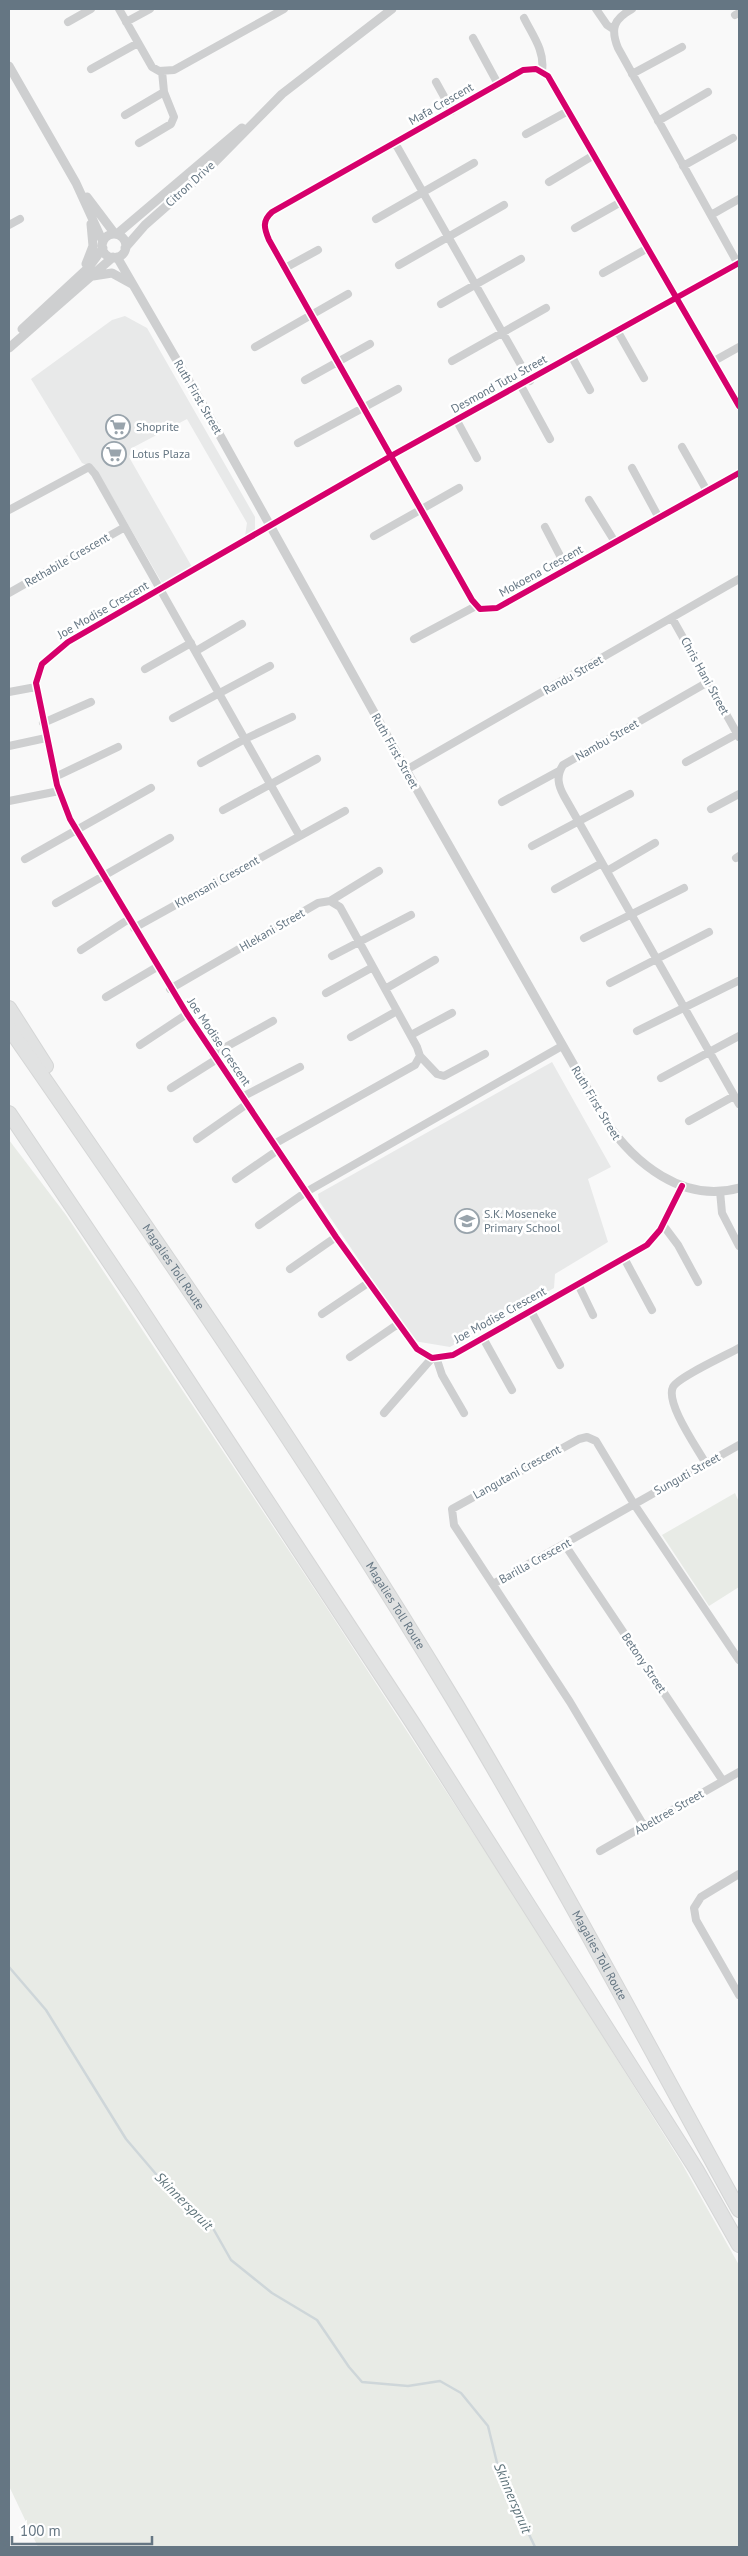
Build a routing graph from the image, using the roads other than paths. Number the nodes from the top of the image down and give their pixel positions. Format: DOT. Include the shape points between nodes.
graph roads {
  1 [pos="91,9"];
  2 [pos="119,9"];
  3 [pos="150,9"];
  4 [pos="284,9"];
  5 [pos="392,9"];
  6 [pos="596,9"];
  7 [pos="632,9"];
  8 [pos="524,18"];
  9 [pos="68,22"];
  10 [pos="126,22"];
  11 [pos="613,29"];
  12 [pos="473,38"];
  13 [pos="138,43"];
  14 [pos="682,47"];
  15 [pos="9,66"];
  16 [pos="91,70"];
  17 [pos="162,71"];
  18 [pos="542,71"];
  19 [pos="632,74"];
  20 [pos="436,82"];
  21 [pos="498,84"];
  22 [pos="164,92"];
  23 [pos="708,92"];
  24 [pos="452,111"];
  25 [pos="568,111"];
  26 [pos="125,115"];
  27 [pos="254,119"];
  28 [pos="658,121"];
  29 [pos="526,134"];
  30 [pos="733,138"];
  31 [pos="139,143"];
  32 [pos="395,143"];
  33 [pos="594,155"];
  34 [pos="474,163"];
  35 [pos="683,166"];
  36 [pos="549,182"];
  37 [pos="76,183"];
  38 [pos="423,192"];
  39 [pos="739,199"];
  40 [pos="621,202"];
  41 [pos="504,205"];
  42 [pos="87,207"];
  43 [pos="710,215"];
  44 [pos="20,219"];
  45 [pos="376,219"];
  46 [pos="9,225"];
  47 [pos="575,228"];
  48 [pos="116,234"];
  49 [pos="448,237"];
  50 [pos="103,245"];
  51 [pos="125,248"];
  52 [pos="648,248"];
  53 [pos="318,250"];
  54 [pos="115,257"];
  55 [pos="521,259"];
  56 [pos="739,263"];
  57 [pos="399,265"];
  58 [pos="285,268"];
  59 [pos="603,273"];
  60 [pos="86,275"];
  61 [pos="134,285"];
  62 [pos="475,285"];
  63 [pos="348,294"];
  64 [pos="678,298"];
  65 [pos="441,304"];
  66 [pos="546,308"];
  67 [pos="311,314"];
  68 [pos="618,332"];
  69 [pos="503,333"];
  70 [pos="9,341"];
  71 [pos="370,344"];
  72 [pos="255,347"];
  73 [pos="739,347"];
  74 [pos="9,348"];
  75 [pos="572,357"];
  76 [pos="452,361"];
  77 [pos="714,361"];
  78 [pos="338,362"];
  79 [pos="644,378"];
  80 [pos="305,380"];
  81 [pos="530,381"];
  82 [pos="520,386"];
  83 [pos="398,389"];
  84 [pos="590,390"];
  85 [pos="739,406"];
  86 [pos="364,408"];
  87 [pos="457,420"];
  88 [pos="550,439"];
  89 [pos="298,443"];
  90 [pos="682,448"];
  91 [pos="391,456"];
  92 [pos="477,458"];
  93 [pos="632,468"];
  94 [pos="739,473"];
  95 [pos="459,488"];
  96 [pos="707,491"];
  97 [pos="589,500"];
  98 [pos="421,509"];
  99 [pos="9,510"];
  100 [pos="659,518"];
  101 [pos="125,527"];
  102 [pos="271,527"];
  103 [pos="545,527"];
  104 [pos="374,536"];
  105 [pos="615,542"];
  106 [pos="567,569"];
  107 [pos="739,579"];
  108 [pos="161,590"];
  109 [pos="9,593"];
  110 [pos="476,606"];
  111 [pos="672,618"];
  112 [pos="242,624"];
  113 [pos="414,639"];
  114 [pos="191,643"];
  115 [pos="196,651"];
  116 [pos="270,666"];
  117 [pos="144,669"];
  118 [pos="708,682"];
  119 [pos="36,687"];
  120 [pos="9,692"];
  121 [pos="219,693"];
  122 [pos="91,702"];
  123 [pos="292,717"];
  124 [pos="172,718"];
  125 [pos="43,723"];
  126 [pos="738,736"];
  127 [pos="46,738"];
  128 [pos="245,739"];
  129 [pos="9,746"];
  130 [pos="118,747"];
  131 [pos="317,759"];
  132 [pos="686,762"];
  133 [pos="201,763"];
  134 [pos="406,770"];
  135 [pos="559,771"];
  136 [pos="55,777"];
  137 [pos="271,785"];
  138 [pos="151,788"];
  139 [pos="59,791"];
  140 [pos="630,794"];
  141 [pos="739,794"];
  142 [pos="9,800"];
  143 [pos="502,802"];
  144 [pos="223,810"];
  145 [pos="712,810"];
  146 [pos="345,811"];
  147 [pos="580,823"];
  148 [pos="76,830"];
  149 [pos="299,836"];
  150 [pos="170,838"];
  151 [pos="655,843"];
  152 [pos="532,846"];
  153 [pos="25,859"];
  154 [pos="602,863"];
  155 [pos="607,871"];
  156 [pos="379,872"];
  157 [pos="103,876"];
  158 [pos="684,888"];
  159 [pos="555,889"];
  160 [pos="330,901"];
  161 [pos="56,903"];
  162 [pos="411,915"];
  163 [pos="632,915"];
  164 [pos="129,919"];
  165 [pos="134,928"];
  166 [pos="709,932"];
  167 [pos="584,938"];
  168 [pos="359,942"];
  169 [pos="81,950"];
  170 [pos="332,956"];
  171 [pos="657,959"];
  172 [pos="436,960"];
  173 [pos="157,967"];
  174 [pos="373,967"];
  175 [pos="738,981"];
  176 [pos="610,983"];
  177 [pos="170,989"];
  178 [pos="385,989"];
  179 [pos="326,993"];
  180 [pos="106,996"];
  181 [pos="684,1007"];
  182 [pos="9,1008"];
  183 [pos="398,1012"];
  184 [pos="452,1013"];
  185 [pos="186,1014"];
  186 [pos="273,1021"];
  187 [pos="9,1028"];
  188 [pos="637,1031"];
  189 [pos="411,1035"];
  190 [pos="351,1036"];
  191 [pos="739,1036"];
  192 [pos="140,1045"];
  193 [pos="562,1046"];
  194 [pos="709,1052"];
  195 [pos="485,1054"];
  196 [pos="420,1056"];
  197 [pos="215,1057"];
  198 [pos="300,1067"];
  199 [pos="661,1078"];
  200 [pos="171,1088"];
  201 [pos="734,1096"];
  202 [pos="242,1097"];
  203 [pos="247,1104"];
  204 [pos="739,1104"];
  205 [pos="9,1113"];
  206 [pos="688,1121"];
  207 [pos="9,1128"];
  208 [pos="198,1140"];
  209 [pos="276,1147"];
  210 [pos="236,1179"];
  211 [pos="682,1186"];
  212 [pos="739,1188"];
  213 [pos="720,1191"];
  214 [pos="306,1192"];
  215 [pos="259,1225"];
  216 [pos="663,1225"];
  217 [pos="336,1237"];
  218 [pos="739,1246"];
  219 [pos="624,1258"];
  220 [pos="290,1268"];
  221 [pos="184,1280"];
  222 [pos="698,1282"];
  223 [pos="368,1283"];
  224 [pos="578,1284"];
  225 [pos="131,1294"];
  226 [pos="652,1310"];
  227 [pos="531,1311"];
  228 [pos="322,1314"];
  229 [pos="593,1315"];
  230 [pos="398,1324"];
  231 [pos="483,1338"];
  232 [pos="739,1348"];
  233 [pos="350,1357"];
  234 [pos="434,1358"];
  235 [pos="560,1365"];
  236 [pos="512,1390"];
  237 [pos="384,1413"];
  238 [pos="464,1413"];
  239 [pos="739,1446"];
  240 [pos="706,1464"];
  241 [pos="634,1504"];
  242 [pos="565,1545"];
  243 [pos="493,1584"];
  244 [pos="739,1660"];
  245 [pos="739,1772"];
  246 [pos="723,1781"];
  247 [pos="644,1826"];
  248 [pos="600,1852"];
  249 [pos="739,1874"];
  250 [pos="739,1995"];
  251 [pos="739,2210"];
  252 [pos="739,2245"];
  1 -- 9 [label="street"];
  2 -- 10 [label="street"];
  3 -- 10 [label="street"];
  4 -- 17 [label="street" via="174,70"];
  5 -- 27 [label="street, Citron Drive" via="324,59"];
  6 -- 11 [label="street" via="606,25"];
  7 -- 11 [label="street" via="620,15"];
  8 -- 18 [label="street" via="542,53"];
  10 -- 13 [label="street"];
  11 -- 19 [label="street" via="618,48"];
  12 -- 21 [label="street"];
  13 -- 16 [label="street"];
  13 -- 17 [label="street" via="152,66"];
  14 -- 19 [label="street"];
  15 -- 37 [label="street"];
  17 -- 22 [label="street"];
  18 -- 21 [label="street, Mafa Crescent" via="523,70"];
  18 -- 25 [label="street"];
  19 -- 28 [label="street"];
  20 -- 24 [label="street, Mafa Crescent"];
  21 -- 24 [label="street, Mafa Crescent"];
  22 -- 26 [label="street"];
  22 -- 31 [label="street" via="174,117 171,124"];
  23 -- 28 [label="street"];
  24 -- 32 [label="street, Mafa Crescent"];
  25 -- 29 [label="street"];
  25 -- 33 [label="street"];
  27 -- 48 [label="street, Citron Drive"];
  27 -- 51 [label="street, Citron Drive" via="203,174 145,225"];
  28 -- 35 [label="street"];
  30 -- 35 [label="street"];
  32 -- 38 [label="street"];
  32 -- 58 [label="street, Mafa Crescent" via="266,218 265,231"];
  33 -- 36 [label="street"];
  33 -- 40 [label="street"];
  34 -- 38 [label="street"];
  35 -- 43 [label="street"];
  37 -- 42 [label="street"];
  37 -- 48 [label="street"];
  38 -- 45 [label="street"];
  38 -- 49 [label="street"];
  39 -- 43 [label="street"];
  40 -- 47 [label="street"];
  40 -- 52 [label="street"];
  41 -- 49 [label="street"];
  42 -- 50 [label="street"];
  42 -- 60 [label="street" via="93,246"];
  43 -- 56 [label="street"];
  44 -- 46 [label="street"];
  48 -- 50 [label="street, Citron Drive" via="108,236"];
  48 -- 51 [label="street" via="125,241"];
  49 -- 57 [label="street"];
  49 -- 62 [label="street"];
  50 -- 54 [label="street" via="106,254"];
  50 -- 60 [label="street, Citron Drive"];
  51 -- 54 [label="street, Citron Drive"];
  52 -- 59 [label="street"];
  52 -- 64 [label="street"];
  53 -- 58 [label="street"];
  54 -- 60 [label="street, Citron Drive"];
  54 -- 61 [label="street, Ruth First Street"];
  55 -- 62 [label="street"];
  56 -- 64 [label="street, Desmond Tutu Street"];
  58 -- 67 [label="street, Mafa Crescent"];
  60 -- 61 [label="street" via="112,273"];
  60 -- 70 [label="street, Citron Drive"];
  60 -- 74 [label="street, Citron Drive"];
  61 -- 102 [label="street, Ruth First Street"];
  62 -- 65 [label="street"];
  62 -- 69 [label="street"];
  63 -- 67 [label="street"];
  64 -- 68 [label="street, Desmond Tutu Street"];
  64 -- 77 [label="street"];
  66 -- 69 [label="street"];
  67 -- 72 [label="street"];
  67 -- 78 [label="street, Mafa Crescent"];
  68 -- 75 [label="street, Desmond Tutu Street"];
  68 -- 79 [label="street"];
  69 -- 76 [label="street"];
  69 -- 81 [label="street"];
  71 -- 78 [label="street"];
  73 -- 77 [label="street"];
  75 -- 81 [label="street, Desmond Tutu Street"];
  75 -- 84 [label="street"];
  77 -- 85 [label="street"];
  78 -- 80 [label="street"];
  78 -- 86 [label="street, Mafa Crescent"];
  81 -- 82 [label="street, Desmond Tutu Street"];
  82 -- 87 [label="street, Desmond Tutu Street"];
  82 -- 88 [label="street, Desmond Tutu Street"];
  83 -- 86 [label="street"];
  86 -- 89 [label="street"];
  86 -- 91 [label="street, Mafa Crescent"];
  87 -- 91 [label="street, Desmond Tutu Street"];
  87 -- 92 [label="street, Desmond Tutu Street"];
  90 -- 96 [label="street"];
  91 -- 98 [label="street"];
  91 -- 102 [label="street, Desmond Tutu Street"];
  93 -- 100 [label="street"];
  94 -- 96 [label="street, Mokoena Crescent"];
  95 -- 98 [label="street"];
  96 -- 100 [label="street, Mokoena Crescent"];
  97 -- 105 [label="street"];
  98 -- 104 [label="street"];
  98 -- 110 [label="street"];
  99 -- 101 [label="street" via="89,467 101,482"];
  100 -- 105 [label="street, Mokoena Crescent"];
  101 -- 108 [label="street"];
  101 -- 109 [label="street, Rethabile Crescent"];
  102 -- 108 [label="street, Joe Modise Crescent"];
  102 -- 134 [label="street, Ruth First Street"];
  103 -- 106 [label="street, Mokoena Crescent"];
  105 -- 106 [label="street, Mokoena Crescent"];
  106 -- 110 [label="street, Mokoena Crescent" via="497,608 486,610"];
  107 -- 111 [label="street, Randu Street"];
  108 -- 114 [label="street"];
  108 -- 119 [label="street, Joe Modise Crescent" via="49,656 38,672"];
  110 -- 113 [label="street, Mokoena Crescent"];
  111 -- 118 [label="street, Chris Hani Street"];
  111 -- 134 [label="street, Randu Street"];
  112 -- 115 [label="street"];
  114 -- 115 [label="street"];
  114 -- 117 [label="street"];
  115 -- 121 [label="street"];
  116 -- 121 [label="street"];
  118 -- 126 [label="street, Chris Hani Street"];
  118 -- 135 [label="street, Nambu Street" via="563,765"];
  119 -- 120 [label="street"];
  119 -- 125 [label="street, Joe Modise Crescent"];
  121 -- 124 [label="street"];
  121 -- 128 [label="street"];
  122 -- 125 [label="street"];
  123 -- 128 [label="street"];
  125 -- 127 [label="street, Joe Modise Crescent"];
  126 -- 132 [label="street, Chris Hani Street"];
  127 -- 129 [label="street"];
  127 -- 136 [label="street, Joe Modise Crescent"];
  128 -- 133 [label="street"];
  128 -- 137 [label="street"];
  130 -- 136 [label="street"];
  131 -- 137 [label="street"];
  134 -- 193 [label="street, Ruth First Street"];
  135 -- 143 [label="street, Nambu Street"];
  135 -- 147 [label="street" via="559,787"];
  136 -- 139 [label="street, Joe Modise Crescent"];
  137 -- 144 [label="street"];
  137 -- 149 [label="street"];
  138 -- 148 [label="street"];
  139 -- 142 [label="street"];
  139 -- 148 [label="street, Joe Modise Crescent"];
  140 -- 147 [label="street"];
  141 -- 145 [label="street"];
  146 -- 149 [label="street, Khensani Crescent"];
  147 -- 152 [label="street"];
  147 -- 154 [label="street"];
  148 -- 153 [label="street"];
  148 -- 157 [label="street, Joe Modise Crescent"];
  149 -- 165 [label="street, Khensani Crescent"];
  150 -- 157 [label="street"];
  151 -- 155 [label="street"];
  154 -- 155 [label="street"];
  154 -- 159 [label="street"];
  155 -- 163 [label="street"];
  156 -- 160 [label="street, Hlekani Street"];
  157 -- 161 [label="street"];
  157 -- 164 [label="street, Joe Modise Crescent"];
  158 -- 163 [label="street"];
  160 -- 168 [label="street" via="340,907"];
  160 -- 177 [label="street, Hlekani Street" via="318,903"];
  162 -- 168 [label="street"];
  163 -- 167 [label="street"];
  163 -- 171 [label="street"];
  164 -- 165 [label="street, Joe Modise Crescent"];
  164 -- 169 [label="street"];
  165 -- 173 [label="street, Joe Modise Crescent"];
  166 -- 171 [label="street"];
  168 -- 170 [label="street"];
  168 -- 174 [label="street"];
  171 -- 176 [label="street"];
  171 -- 181 [label="street"];
  172 -- 178 [label="street"];
  173 -- 177 [label="street, Joe Modise Crescent"];
  173 -- 180 [label="street"];
  174 -- 178 [label="street"];
  174 -- 179 [label="street"];
  175 -- 181 [label="street"];
  177 -- 185 [label="street, Joe Modise Crescent"];
  178 -- 183 [label="street"];
  181 -- 188 [label="street"];
  181 -- 194 [label="street"];
  182 -- 221 [label="highway"];
  183 -- 189 [label="street"];
  183 -- 190 [label="street"];
  184 -- 189 [label="street"];
  185 -- 192 [label="street, Joe Modise Crescent"];
  185 -- 197 [label="street, Joe Modise Crescent"];
  186 -- 197 [label="street, Joe Modise Crescent"];
  187 -- 221 [label="highway, Magalies Toll Route"];
  189 -- 196 [label="street"];
  191 -- 194 [label="street"];
  193 -- 211 [label="street, Ruth First Street" via="621,1144 642,1163"];
  193 -- 214 [label="street"];
  194 -- 199 [label="street"];
  194 -- 201 [label="street"];
  195 -- 196 [label="street" via="444,1076"];
  196 -- 209 [label="street" via="414,1065"];
  197 -- 200 [label="street, Joe Modise Crescent"];
  197 -- 202 [label="street, Joe Modise Crescent"];
  198 -- 202 [label="street, Joe Modise Crescent"];
  201 -- 204 [label="street"];
  201 -- 206 [label="street"];
  202 -- 203 [label="street, Joe Modise Crescent"];
  203 -- 208 [label="street, Joe Modise Crescent"];
  203 -- 209 [label="street, Joe Modise Crescent"];
  205 -- 225 [label="highway"];
  207 -- 225 [label="highway"];
  209 -- 210 [label="street"];
  209 -- 214 [label="street, Joe Modise Crescent"];
  211 -- 213 [label="street, Ruth First Street"];
  211 -- 216 [label="street, Joe Modise Crescent"];
  212 -- 213 [label="street, Ruth First Street"];
  213 -- 218 [label="street" via="722,1213"];
  214 -- 215 [label="street"];
  214 -- 217 [label="street, Joe Modise Crescent"];
  216 -- 219 [label="street, Joe Modise Crescent" via="647,1244"];
  216 -- 222 [label="street"];
  217 -- 220 [label="street"];
  217 -- 223 [label="street, Joe Modise Crescent"];
  219 -- 224 [label="street, Joe Modise Crescent"];
  219 -- 226 [label="street"];
  221 -- 251 [label="highway, Magalies Toll Route" via="339,1516 456,1705 553,1872"];
  223 -- 228 [label="street"];
  223 -- 230 [label="street, Joe Modise Crescent"];
  224 -- 227 [label="street, Joe Modise Crescent"];
  224 -- 229 [label="street"];
  225 -- 252 [label="highway" via="513,1879 696,2169"];
  227 -- 231 [label="street, Joe Modise Crescent"];
  227 -- 235 [label="street, Joe Modise Crescent"];
  230 -- 233 [label="street"];
  230 -- 234 [label="street, Joe Modise Crescent" via="417,1349"];
  231 -- 234 [label="street, Joe Modise Crescent" via="453,1355"];
  231 -- 236 [label="street"];
  232 -- 240 [label="street" via="678,1382 671,1392 672,1405"];
  234 -- 237 [label="street"];
  234 -- 238 [label="street"];
  239 -- 240 [label="street, Sunguti Street"];
  240 -- 241 [label="street, Sunguti Street"];
  241 -- 242 [label="street, Barilla Crescent"];
  241 -- 243 [label="street, Langutani Crescent" via="601,1446 587,1437 456,1506 451,1513 454,1525"];
  241 -- 244 [label="street"];
  242 -- 243 [label="street, Barilla Crescent"];
  242 -- 246 [label="street, Betony Street"];
  243 -- 247 [label="street, Barilla Crescent" via="570,1702"];
  245 -- 246 [label="street, Abeltree Street"];
  246 -- 247 [label="street, Abeltree Street"];
  247 -- 248 [label="street, Abeltree Street"];
  249 -- 250 [label="street" via="702,1897 694,1908 696,1920"];
}
